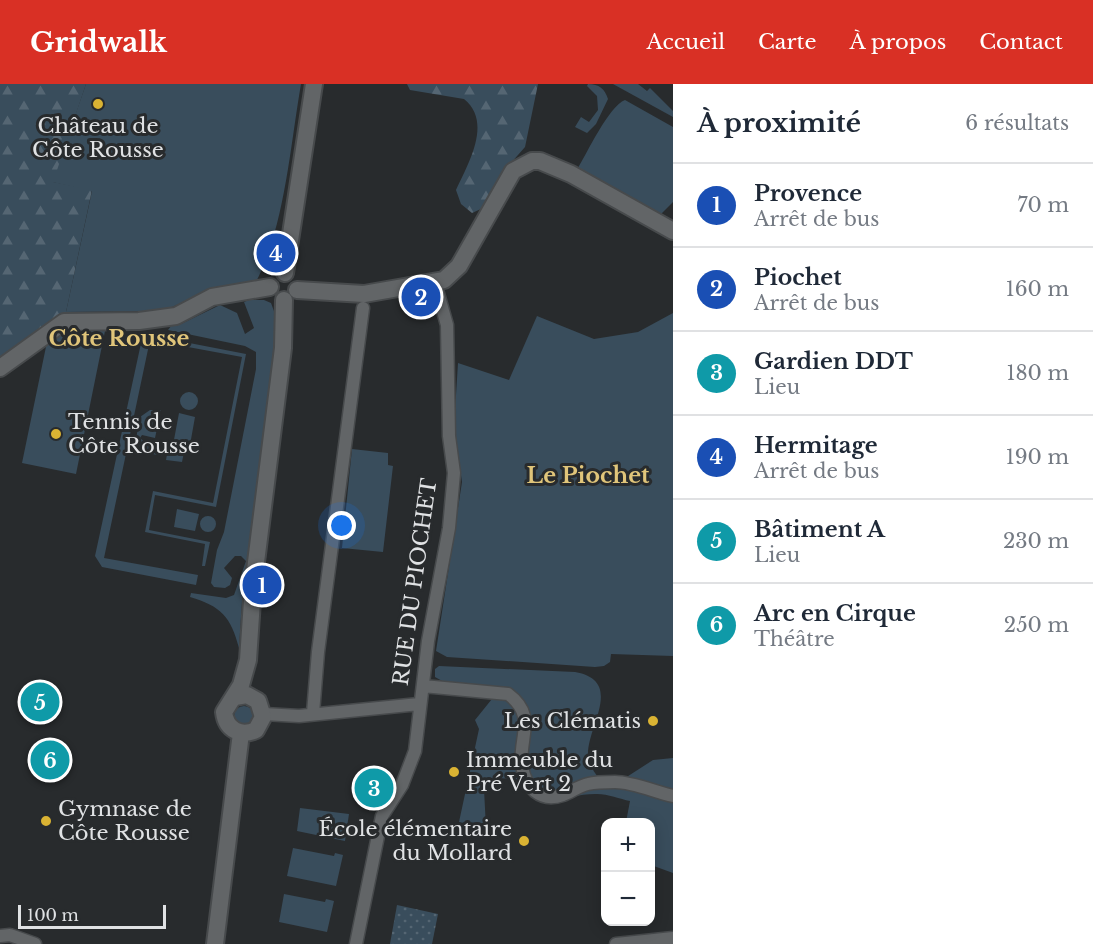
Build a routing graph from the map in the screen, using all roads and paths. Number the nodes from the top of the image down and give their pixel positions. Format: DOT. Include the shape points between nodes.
graph roads {
  1 [pos="314,84"];
  2 [pos="673,231"];
  3 [pos="285,273"];
  4 [pos="435,283"];
  5 [pos="270,287"];
  6 [pos="290,295"];
  7 [pos="363,308"];
  8 [pos="0,368"];
  9 [pos="248,660"];
  10 [pos="423,686"];
  11 [pos="235,697"];
  12 [pos="253,697"];
  13 [pos="514,699"];
  14 [pos="419,704"];
  15 [pos="534,706"];
  16 [pos="313,713"];
  17 [pos="264,714"];
  18 [pos="241,733"];
  19 [pos="673,796"];
  20 [pos="0,936"];
  21 [pos="673,938"];
  22 [pos="35,944"];
  23 [pos="215,944"];
  24 [pos="356,944"];
  25 [pos="616,944"];
  1 -- 3 [label="main road"];
  2 -- 4 [label="main road" via="571,174 532,161 513,171 459,266 449,277"];
  3 -- 5 [label="main road" via="275,276"];
  3 -- 6 [label="main road" via="295,279"];
  4 -- 6 [label="main road" via="364,294"];
  4 -- 10 [label="street, RUE DU PIOCHET" via="447,325 449,436 454,473"];
  5 -- 6 [label="main road" via="273,295"];
  5 -- 8 [label="main road" via="212,297 176,316 139,321 64,322"];
  6 -- 9 [label="main road" via="253,586"];
  7 -- 16 [label="street"];
  9 -- 11 [label="main road"];
  9 -- 12 [label="main road"];
  10 -- 13 [label="street" via="508,694"];
  10 -- 14 [label="street, RUE DU PIOCHET"];
  11 -- 12 [label="main road"];
  11 -- 18 [label="main road" via="226,706 225,718 232,729"];
  12 -- 17 [label="main road"];
  13 -- 15 [label="street"];
  13 -- 19 [label="street" via="522,709 526,730 521,763 529,788 535,792 552,797 587,784 620,782"];
  14 -- 16 [label="street"];
  14 -- 24 [label="street, RUE DU PIOCHET" via="415,751 402,785 382,816"];
  16 -- 17 [label="street"];
  17 -- 18 [label="main road" via="256,729"];
  18 -- 23 [label="main road"];
  20 -- 22 [label="street" via="10,935"];
  21 -- 25 [label="street"];
}
